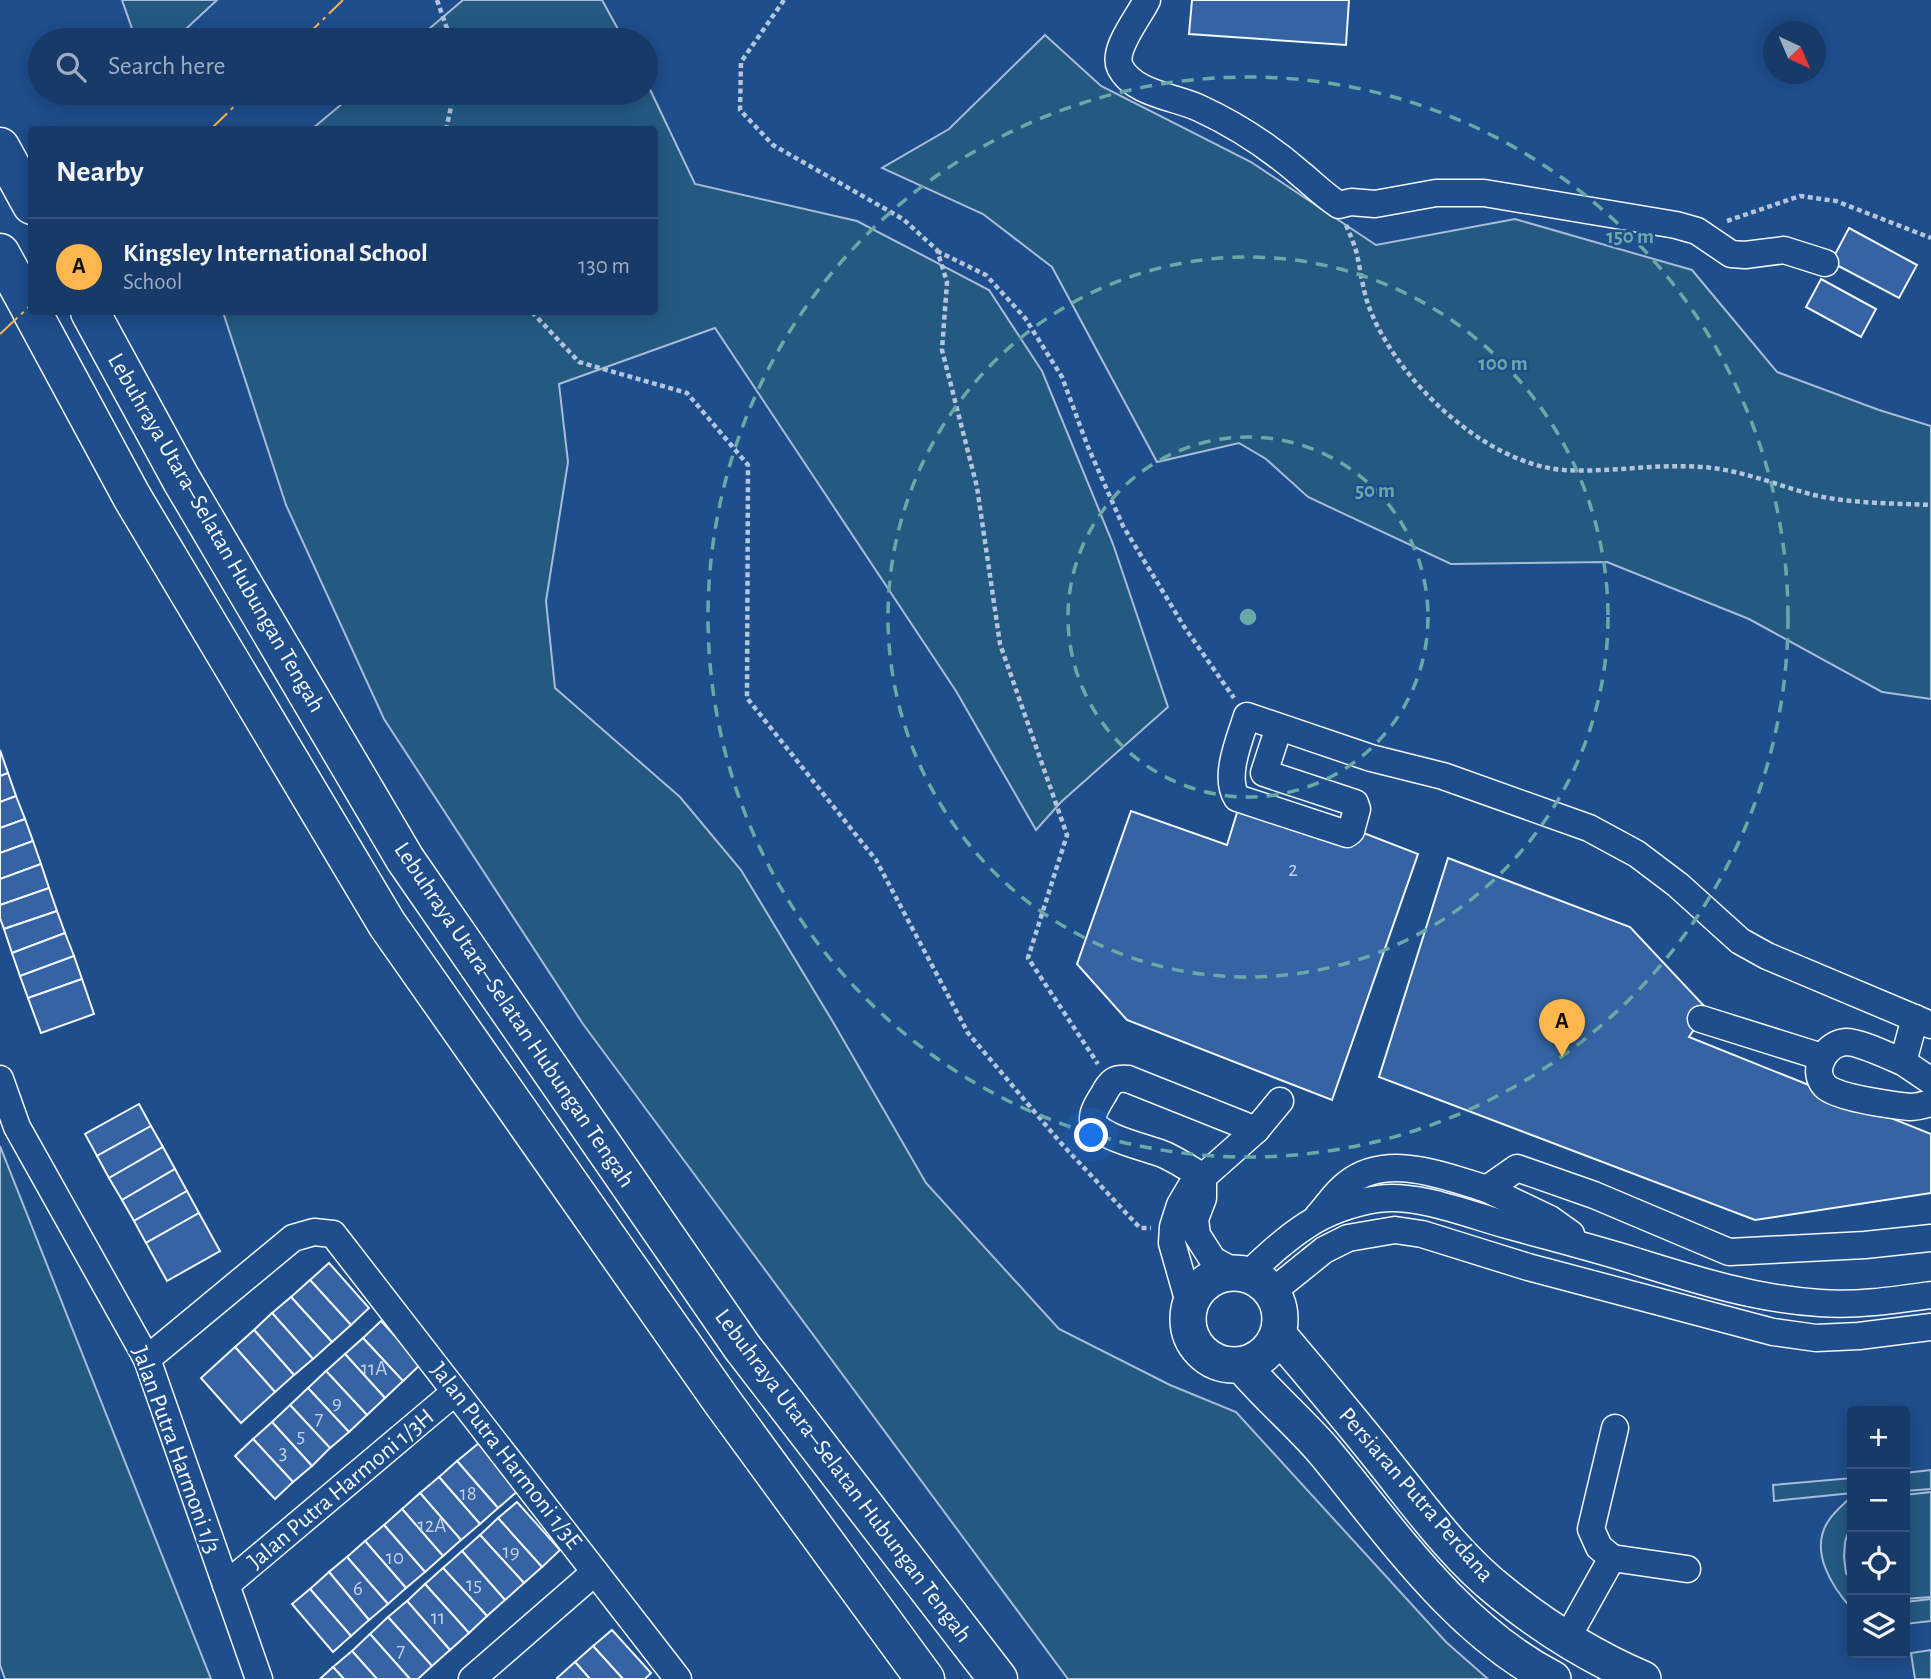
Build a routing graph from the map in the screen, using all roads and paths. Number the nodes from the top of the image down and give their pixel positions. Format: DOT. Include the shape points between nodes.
graph roads {
  1 [pos="437,0"];
  2 [pos="785,0"];
  3 [pos="1147,0"];
  4 [pos="448,28"];
  5 [pos="451,105"];
  6 [pos="447,126"];
  7 [pos="0,147"];
  8 [pos="28,198"];
  9 [pos="1339,205"];
  10 [pos="1697,231"];
  11 [pos="1931,238"];
  12 [pos="937,250"];
  13 [pos="0,253"];
  14 [pos="1825,263"];
  15 [pos="28,304"];
  16 [pos="34,315"];
  17 [pos="92,315"];
  18 [pos="535,315"];
  19 [pos="1931,505"];
  20 [pos="1247,716"];
  21 [pos="1279,727"];
  22 [pos="1232,762"];
  23 [pos="1264,773"];
  24 [pos="1701,1019"];
  25 [pos="1923,1022"];
  26 [pos="1822,1057"];
  27 [pos="1902,1062"];
  28 [pos="0,1079"];
  29 [pos="1931,1081"];
  30 [pos="1111,1082"];
  31 [pos="1280,1101"];
  32 [pos="1931,1103"];
  33 [pos="1256,1130"];
  34 [pos="1203,1177"];
  35 [pos="1487,1189"];
  36 [pos="1317,1217"];
  37 [pos="1173,1227"];
  38 [pos="1931,1238"];
  39 [pos="1589,1247"];
  40 [pos="1252,1279"];
  41 [pos="1931,1295"];
  42 [pos="1190,1306"];
  43 [pos="1931,1327"];
  44 [pos="1278,1334"];
  45 [pos="147,1359"];
  46 [pos="1242,1365"];
  47 [pos="455,1392"];
  48 [pos="1615,1428"];
  49 [pos="1612,1558"];
  50 [pos="1687,1569"];
  51 [pos="595,1572"];
  52 [pos="226,1585"];
  53 [pos="1566,1640"];
  54 [pos="259,1679"];
  55 [pos="472,1679"];
  56 [pos="678,1679"];
  57 [pos="925,1679"];
  58 [pos="998,1679"];
  59 [pos="1553,1679"];
  60 [pos="1643,1679"];
  1 -- 4 [label="path"];
  2 -- 12 [label="path" via="741,62 740,110 773,145 903,219"];
  3 -- 9 [label="street" via="1119,53 1119,66 1125,74 1136,84 1225,119"];
  5 -- 6 [label="path"];
  7 -- 8 [label="highway"];
  9 -- 10 [label="street" via="1375,204 1436,192 1483,193"];
  9 -- 19 [label="path" via="1357,252 1369,307 1389,347 1445,412 1479,439 1517,458 1562,470 1662,465 1713,468 1812,494"];
  10 -- 11 [label="path" via="1800,196 1836,201"];
  10 -- 14 [label="street" via="1731,254 1783,250"];
  12 -- 20 [label="path" via="986,275 1025,318 1062,377 1123,526 1185,628"];
  12 -- 30 [label="path" via="947,282 942,350 977,487 1000,644 1068,835 1028,958"];
  13 -- 15 [label="highway, Lebuhraya Utara–Selatan Hubungan Tengah"];
  16 -- 57 [label="highway, Lebuhraya Utara–Selatan Hubungan Tengah" via="132,497 387,924 721,1400"];
  17 -- 58 [label="highway, Lebuhraya Utara–Selatan Hubungan Tengah" via="181,479 405,859 742,1347"];
  18 -- 37 [label="path" via="579,362 687,393 748,465 747,698 876,860 968,1032 1140,1228"];
  20 -- 21 [label="street"];
  20 -- 22 [label="street"];
  21 -- 23 [label="street"];
  21 -- 25 [label="street" via="1443,776 1588,828 1637,854 1740,941"];
  22 -- 23 [label="street"];
  22 -- 23 [label="street" via="1237,798 1347,834 1352,831 1355,803"];
  24 -- 26 [label="street"];
  25 -- 27 [label="street"];
  26 -- 27 [label="street" via="1835,1045 1848,1042"];
  26 -- 32 [label="street" via="1819,1075 1826,1087 1842,1095 1912,1107"];
  27 -- 29 [label="street"];
  28 -- 45 [label="street, Jalan Putra Harmoni 1/3" via="17,1127"];
  30 -- 33 [label="street" via="1128,1079"];
  30 -- 34 [label="street" via="1093,1114 1096,1126"];
  31 -- 33 [label="street"];
  33 -- 34 [label="street"];
  34 -- 37 [label="street" via="1190,1188"];
  34 -- 40 [label="street" via="1203,1198 1195,1219 1197,1235 1213,1260"];
  35 -- 36 [label="street" via="1430,1172 1390,1168 1347,1184"];
  35 -- 38 [label="street" via="1517,1168 1729,1252"];
  35 -- 39 [label="street" via="1550,1219"];
  36 -- 39 [label="street" via="1381,1199 1416,1201"];
  36 -- 40 [label="street" via="1286,1240"];
  37 -- 42 [label="street" via="1172,1243"];
  39 -- 41 [label="street" via="1693,1280 1821,1304"];
  40 -- 42 [label="main road" via="1212,1278"];
  40 -- 43 [label="street" via="1348,1238 1395,1230 1773,1332 1816,1338"];
  40 -- 44 [label="main road" via="1280,1312"];
  42 -- 46 [label="main road" via="1191,1336 1199,1350 1212,1360"];
  44 -- 46 [label="main road" via="1264,1354"];
  44 -- 53 [label="main road, Persiaran Putra Perdana" via="1475,1569"];
  45 -- 47 [label="street, Jalan Putra Harmoni 1/3E" via="293,1238 314,1232 333,1234"];
  45 -- 52 [label="street, Jalan Putra Harmoni 1/3"];
  46 -- 59 [label="main road, Persiaran Putra Perdana" via="1298,1422 1418,1566 1492,1639"];
  47 -- 51 [label="street, Jalan Putra Harmoni 1/3E"];
  47 -- 52 [label="street, Jalan Putra Harmoni 1/3H"];
  48 -- 49 [label="street" via="1591,1529 1599,1547"];
  49 -- 50 [label="street"];
  49 -- 53 [label="street"];
  51 -- 55 [label="street"];
  51 -- 56 [label="street, Jalan Putra Harmoni 1/3E"];
  52 -- 54 [label="street, Jalan Putra Harmoni 1/3"];
  53 -- 60 [label="main road, Persiaran Putra Perdana"];
}
